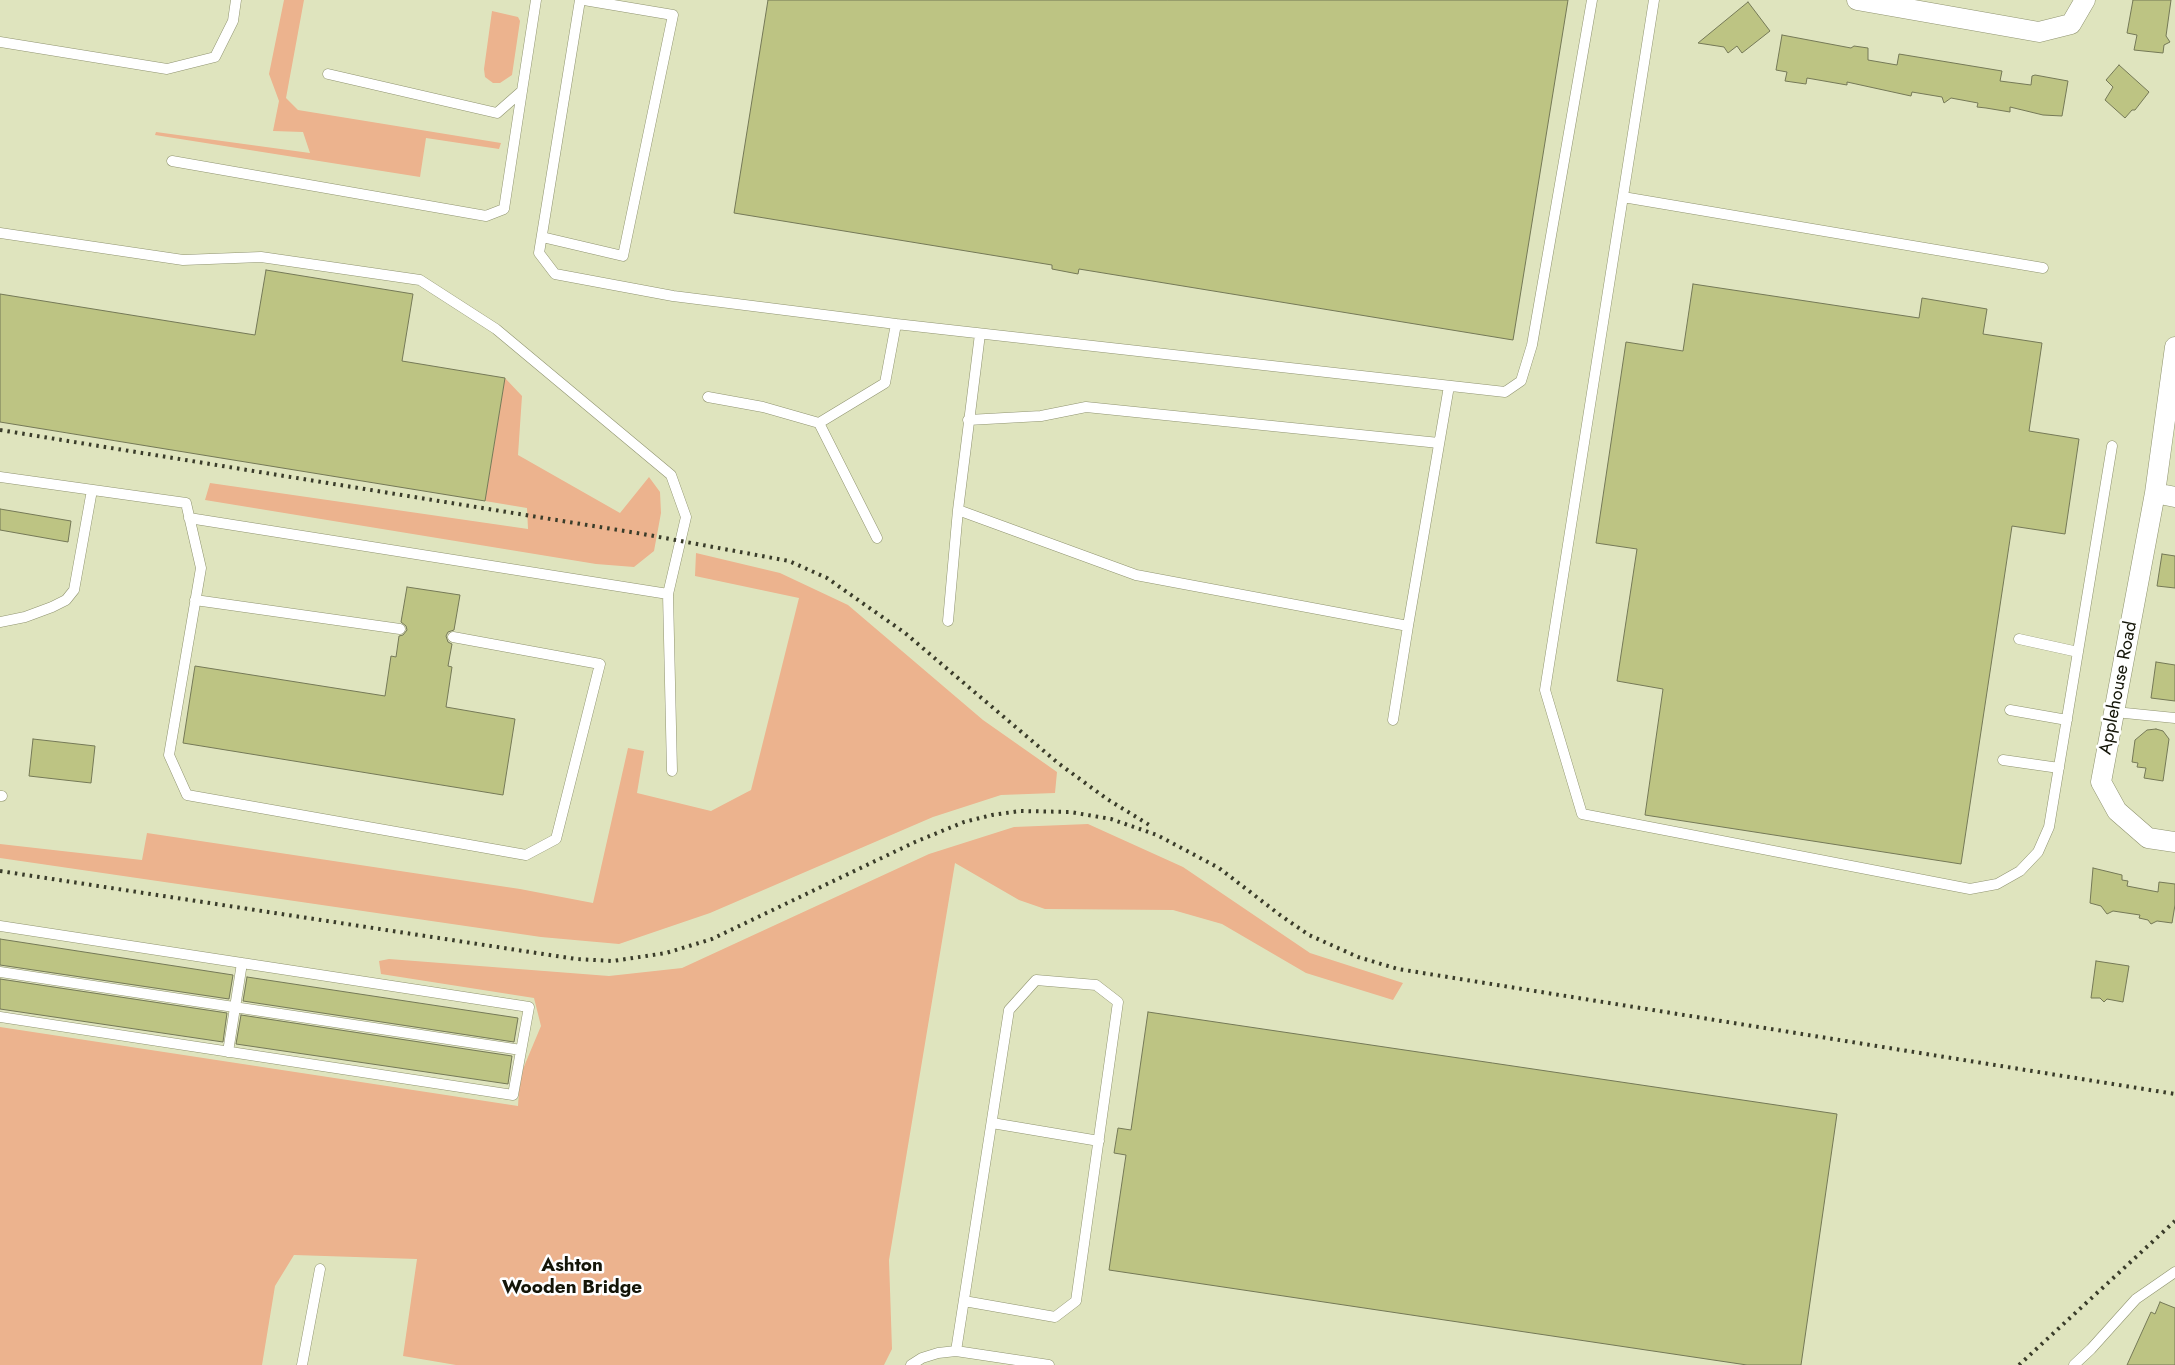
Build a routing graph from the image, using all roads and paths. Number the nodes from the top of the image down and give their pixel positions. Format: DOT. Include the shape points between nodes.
graph roads {
  1 [pos="236,0"];
  2 [pos="536,0"];
  3 [pos="580,0"];
  4 [pos="584,0"];
  5 [pos="1592,0"];
  6 [pos="1654,0"];
  7 [pos="1857,0"];
  8 [pos="2085,0"];
  9 [pos="0,42"];
  10 [pos="328,74"];
  11 [pos="522,91"];
  12 [pos="172,161"];
  13 [pos="1623,197"];
  14 [pos="0,233"];
  15 [pos="542,237"];
  16 [pos="2044,268"];
  17 [pos="896,324"];
  18 [pos="980,334"];
  19 [pos="2175,347"];
  20 [pos="1449,386"];
  21 [pos="708,397"];
  22 [pos="968,420"];
  23 [pos="819,423"];
  24 [pos="1440,443"];
  25 [pos="2112,446"];
  26 [pos="0,477"];
  27 [pos="92,490"];
  28 [pos="2165,495"];
  29 [pos="958,510"];
  30 [pos="189,518"];
  31 [pos="877,538"];
  32 [pos="668,594"];
  33 [pos="195,600"];
  34 [pos="948,621"];
  35 [pos="0,622"];
  36 [pos="1408,626"];
  37 [pos="400,629"];
  38 [pos="453,637"];
  39 [pos="2019,639"];
  40 [pos="2078,652"];
  41 [pos="2010,710"];
  42 [pos="2115,712"];
  43 [pos="2175,718"];
  44 [pos="1393,720"];
  45 [pos="2067,720"];
  46 [pos="2003,760"];
  47 [pos="2059,768"];
  48 [pos="672,771"];
  49 [pos="2175,842"];
  50 [pos="0,926"];
  51 [pos="242,963"];
  52 [pos="0,972"];
  53 [pos="235,1007"];
  54 [pos="0,1017"];
  55 [pos="521,1050"];
  56 [pos="228,1052"];
  57 [pos="992,1123"];
  58 [pos="1098,1141"];
  59 [pos="320,1269"];
  60 [pos="2175,1272"];
  61 [pos="964,1301"];
  62 [pos="956,1351"];
  63 [pos="302,1365"];
  64 [pos="911,1365"];
  65 [pos="1049,1365"];
  66 [pos="2074,1365"];
  1 -- 9 [label="lane" via="233,21 215,57 167,69"];
  2 -- 11 [label="lane"];
  3 -- 15 [label="lane"];
  4 -- 15 [label="lane" via="674,15 623,256"];
  5 -- 20 [label="lane" via="1532,345 1521,381 1505,392"];
  6 -- 13 [label="lane"];
  7 -- 8 [label="street" via="2039,32 2071,24"];
  10 -- 11 [label="lane" via="497,112"];
  11 -- 12 [label="lane" via="504,209 486,216"];
  13 -- 16 [label="lane"];
  13 -- 47 [label="lane" via="1546,690 1582,814 1970,889 1997,884 2020,872 2038,852 2049,827"];
  14 -- 32 [label="lane" via="183,260 261,257 420,280 496,329 671,475 686,517"];
  15 -- 17 [label="lane" via="538,253 555,274 673,296"];
  17 -- 18 [label="lane"];
  17 -- 23 [label="lane" via="885,382"];
  18 -- 20 [label="lane"];
  18 -- 22 [label="lane"];
  19 -- 28 [label="street, Applehouse Road"];
  20 -- 24 [label="lane"];
  21 -- 23 [label="lane" via="763,407"];
  22 -- 24 [label="lane" via="1041,416 1086,407"];
  22 -- 29 [label="lane"];
  23 -- 31 [label="lane"];
  24 -- 36 [label="lane"];
  25 -- 40 [label="lane"];
  26 -- 27 [label="lane"];
  27 -- 30 [label="lane" via="186,504"];
  27 -- 35 [label="lane" via="74,590 66,600 52,607"];
  28 -- 42 [label="street, Applehouse Road"];
  29 -- 34 [label="lane"];
  29 -- 36 [label="lane" via="1136,575"];
  30 -- 32 [label="lane"];
  30 -- 33 [label="lane" via="200,568"];
  32 -- 48 [label="lane"];
  33 -- 37 [label="lane"];
  33 -- 38 [label="lane" via="169,755 187,795 526,855 556,839 600,664"];
  36 -- 44 [label="lane"];
  39 -- 40 [label="lane"];
  40 -- 45 [label="lane"];
  41 -- 45 [label="lane"];
  42 -- 43 [label="lane"];
  42 -- 49 [label="street, Applehouse Road" via="2101,782 2117,811 2148,838"];
  45 -- 47 [label="lane"];
  46 -- 47 [label="lane"];
  50 -- 51 [label="lane"];
  51 -- 53 [label="lane"];
  51 -- 55 [label="lane" via="529,1007"];
  52 -- 53 [label="lane"];
  53 -- 55 [label="lane"];
  53 -- 56 [label="lane"];
  54 -- 56 [label="lane"];
  55 -- 56 [label="lane" via="513,1095"];
  57 -- 58 [label="lane"];
  57 -- 58 [label="lane" via="1009,1010 1036,980 1096,985 1118,1002"];
  57 -- 61 [label="lane"];
  58 -- 61 [label="lane" via="1076,1301 1055,1316"];
  59 -- 63 [label="lane"];
  60 -- 66 [label="lane" via="2136,1299"];
  61 -- 62 [label="lane"];
  62 -- 64 [label="lane" via="938,1352"];
  62 -- 65 [label="lane"];
}
